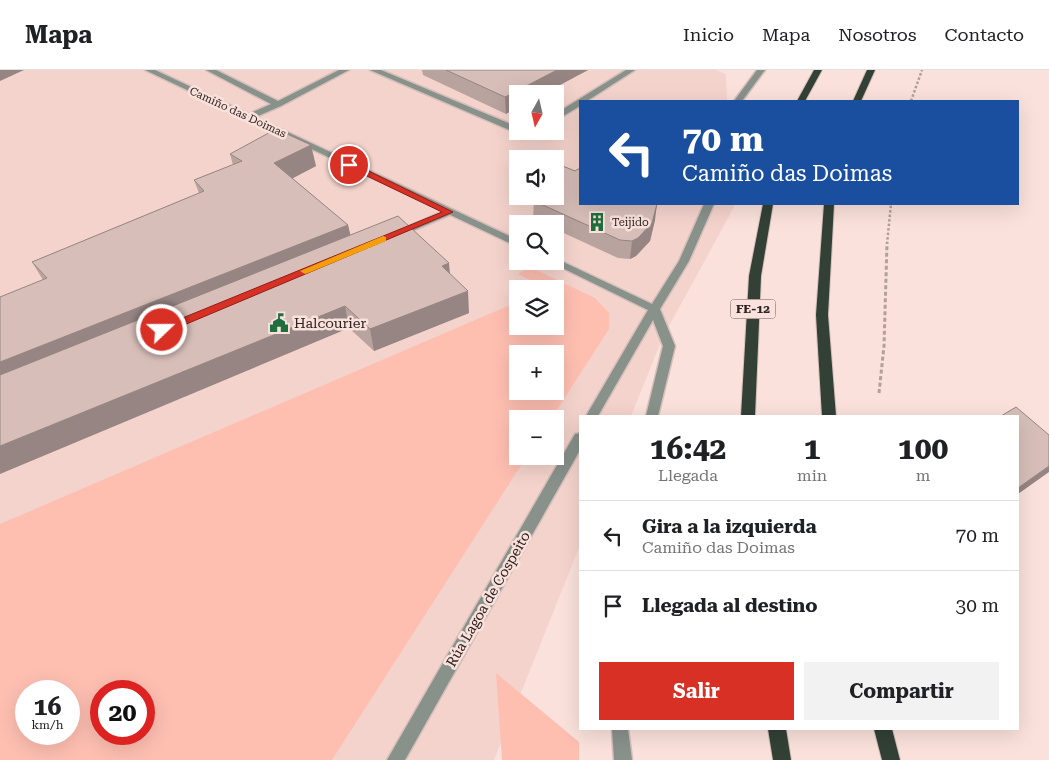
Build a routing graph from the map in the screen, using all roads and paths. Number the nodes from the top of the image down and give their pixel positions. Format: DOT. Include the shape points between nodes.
graph roads {
  1 [pos="149,70"];
  2 [pos="210,70"];
  3 [pos="346,70"];
  4 [pos="374,70"];
  5 [pos="631,70"];
  6 [pos="761,70"];
  7 [pos="818,70"];
  8 [pos="871,70"];
  9 [pos="922,70"];
  10 [pos="584,100"];
  11 [pos="739,100"];
  12 [pos="802,100"];
  13 [pos="857,100"];
  14 [pos="910,100"];
  15 [pos="579,103"];
  16 [pos="278,104"];
  17 [pos="564,112"];
  18 [pos="249,117"];
  19 [pos="509,126"];
  20 [pos="709,205"];
  21 [pos="768,205"];
  22 [pos="830,205"];
  23 [pos="891,205"];
  24 [pos="449,212"];
  25 [pos="385,238"];
  26 [pos="509,240"];
  27 [pos="564,266"];
  28 [pos="654,309"];
  29 [pos="879,394"];
  30 [pos="593,415"];
  31 [pos="652,415"];
  32 [pos="748,415"];
  33 [pos="829,415"];
  34 [pos="579,440"];
  35 [pos="620,730"];
  36 [pos="777,730"];
  37 [pos="883,730"];
  38 [pos="396,760"];
  39 [pos="623,760"];
  40 [pos="782,760"];
  41 [pos="891,760"];
  1 -- 18 [label="street, Camiño das Doimas"];
  2 -- 16 [label="street"];
  3 -- 16 [label="street"];
  4 -- 19 [label="street"];
  5 -- 10 [label="street"];
  6 -- 11 [label="street"];
  7 -- 12 [label="highway"];
  8 -- 13 [label="highway"];
  9 -- 14 [label="path"];
  15 -- 17 [label="street"];
  16 -- 18 [label="street"];
  18 -- 24 [label="street, Camiño das Doimas"];
  20 -- 28 [label="street" via="684,262"];
  21 -- 32 [label="highway, FE-12" via="754,276"];
  22 -- 33 [label="highway" via="822,315"];
  23 -- 29 [label="path"];
  24 -- 25 [label="street"];
  24 -- 26 [label="street, Camiño das Doimas"];
  27 -- 28 [label="street"];
  28 -- 30 [label="street"];
  28 -- 31 [label="street" via="669,346"];
  34 -- 38 [label="street, Rúa Lagoa de Cospeito"];
  35 -- 39 [label="street"];
  36 -- 40 [label="highway"];
  37 -- 41 [label="highway"];
}
